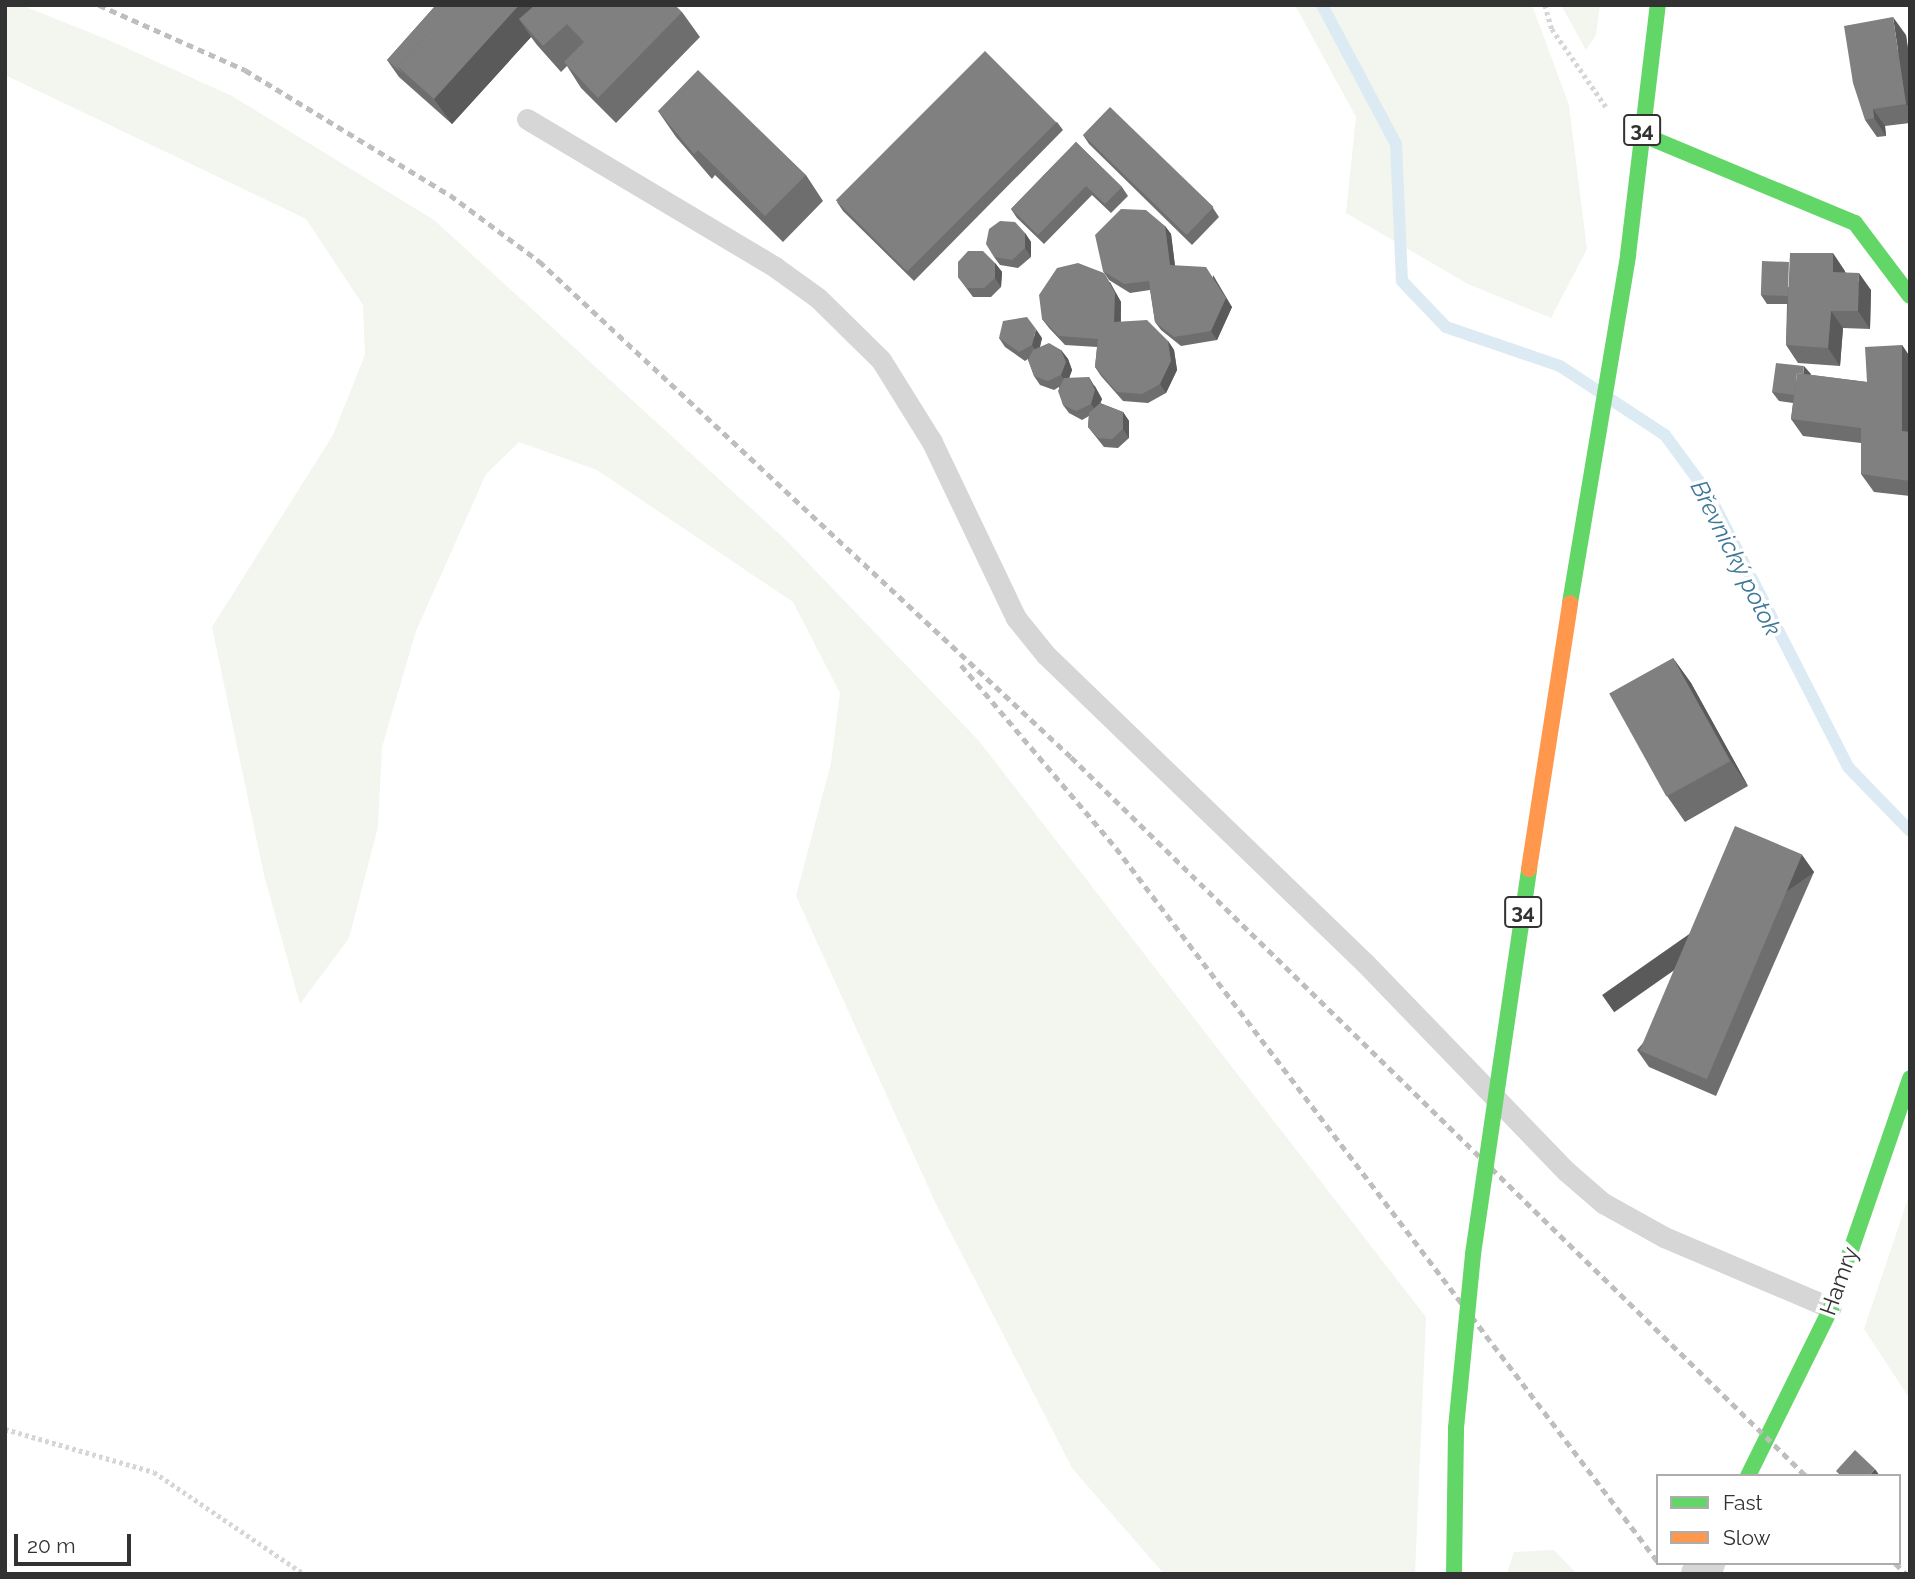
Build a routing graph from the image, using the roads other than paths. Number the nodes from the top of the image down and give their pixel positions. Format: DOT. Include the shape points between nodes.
graph roads {
  1 [pos="1658,5"];
  2 [pos="527,119"];
  3 [pos="1641,134"];
  4 [pos="1910,296"];
  5 [pos="1910,1079"];
  6 [pos="1830,1308"];
  7 [pos="1749,1474"];
  8 [pos="1454,1574"];
  1 -- 3 [label="main road, 34"];
  2 -- 6 [label="lane" via="775,267 818,298 881,360 932,442 1016,618 1046,655 1365,962 1566,1171 1603,1203 1664,1237"];
  3 -- 4 [label="main road" via="1855,223"];
  3 -- 8 [label="main road, 34, bridge" via="1628,255 1560,661 1473,1254 1457,1428"];
  5 -- 6 [label="main road, Hamry"];
  6 -- 7 [label="main road, Hamry"];
}
